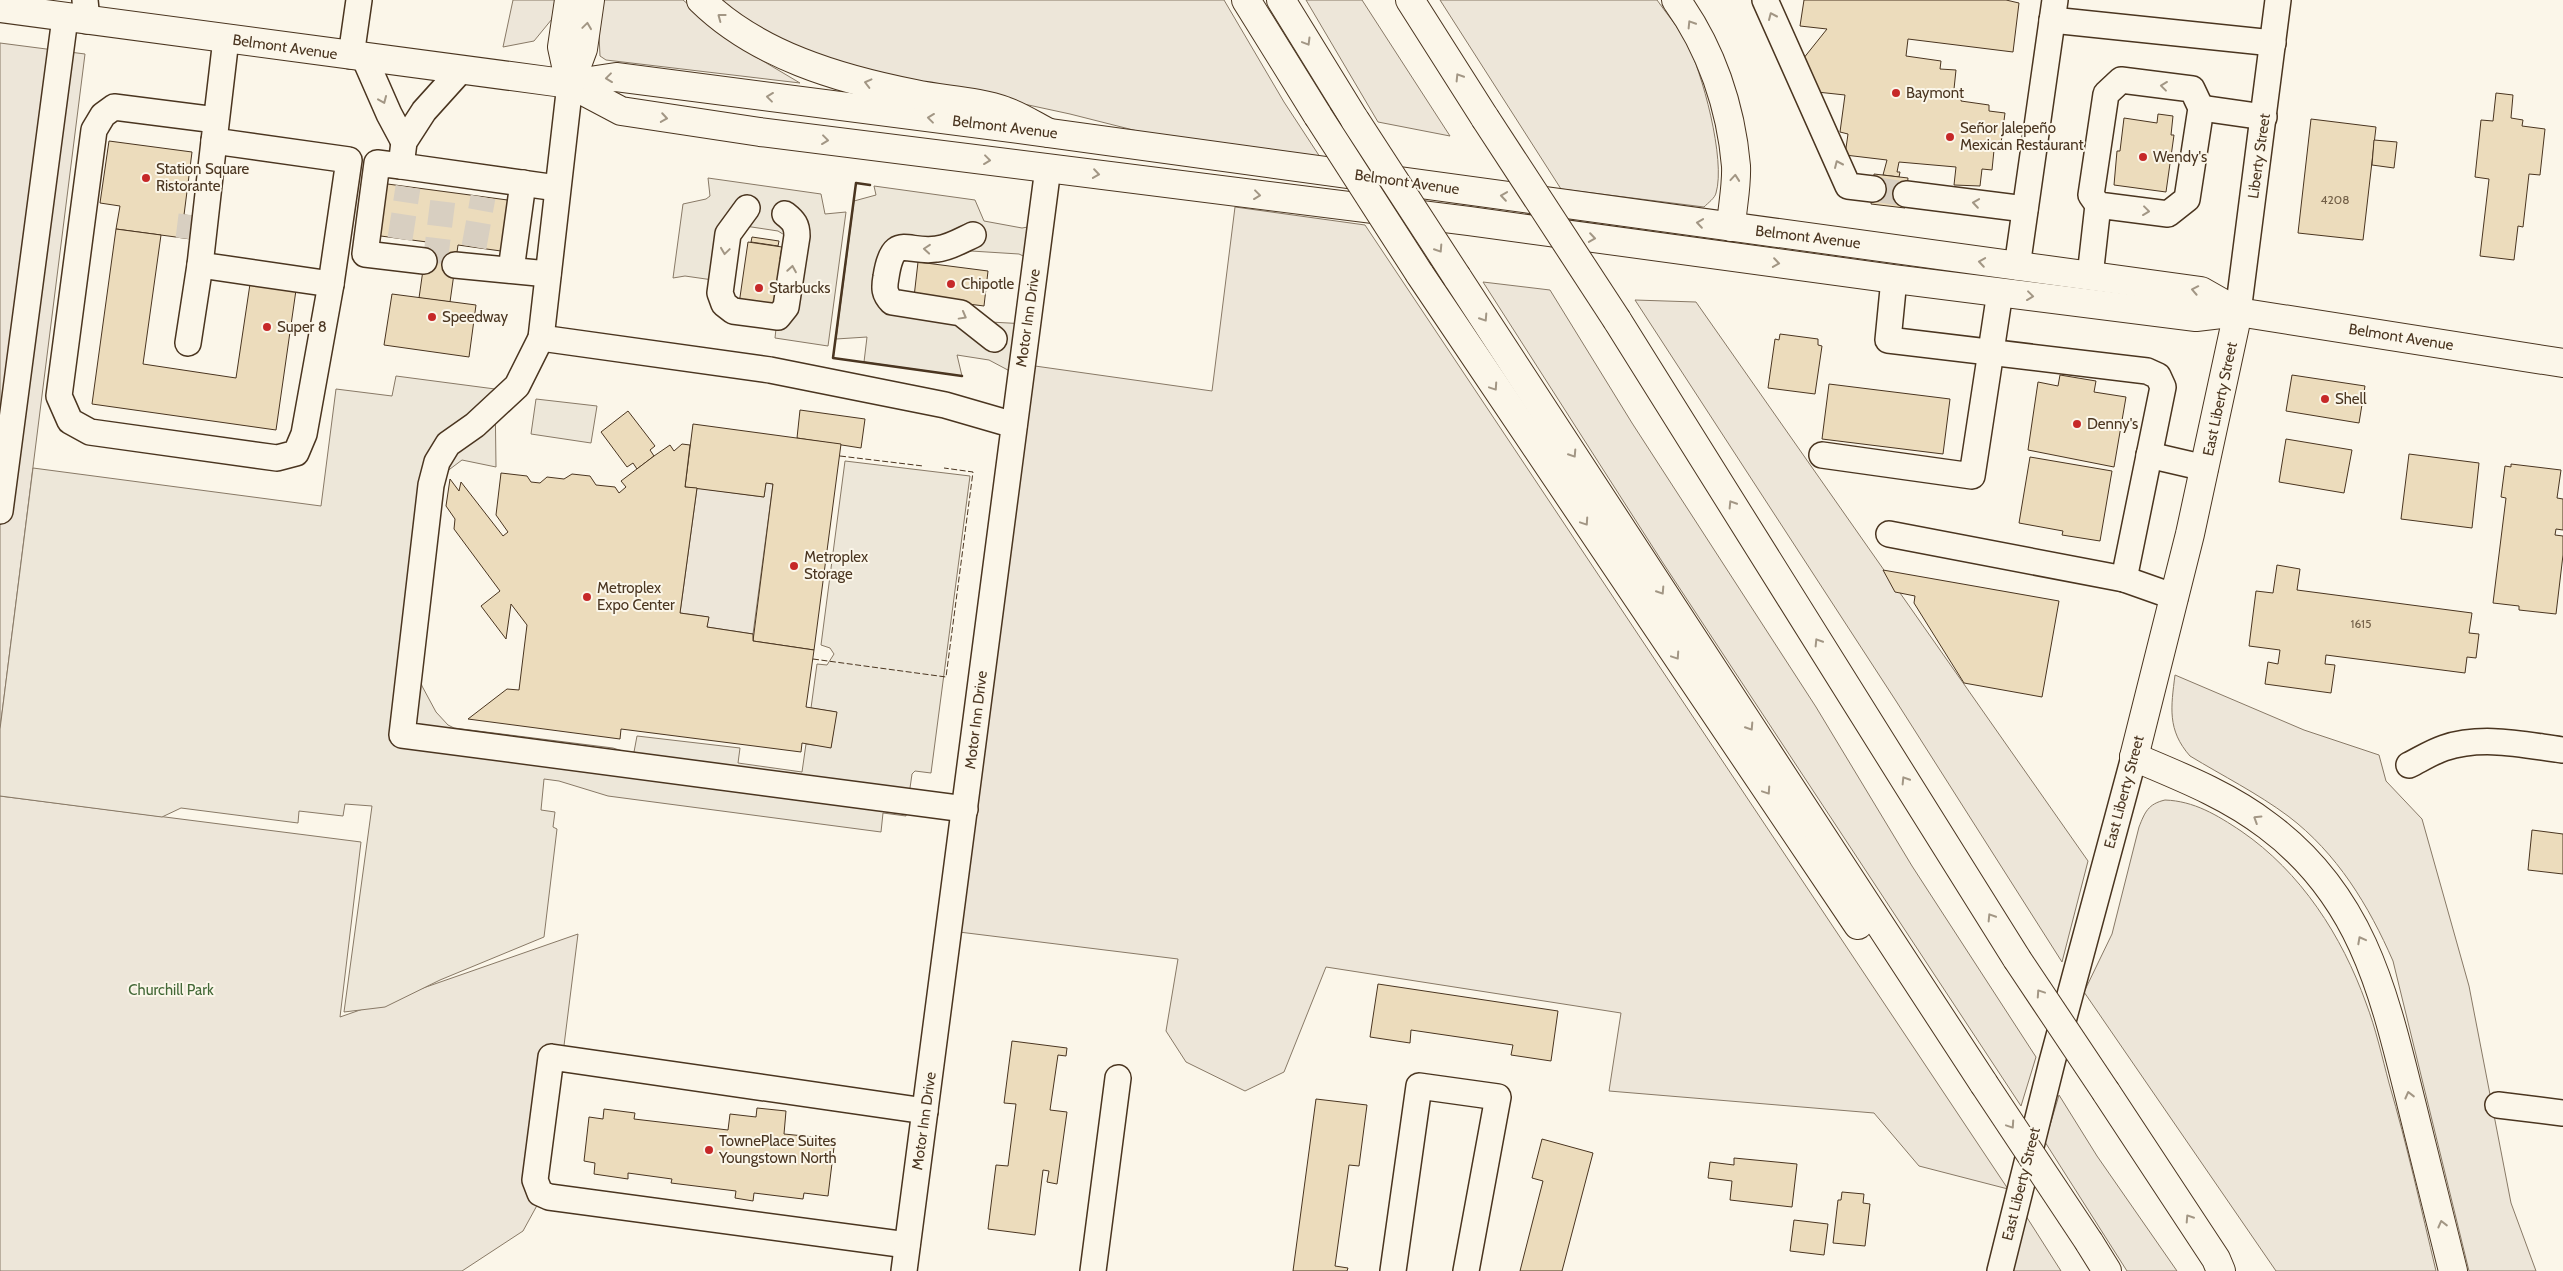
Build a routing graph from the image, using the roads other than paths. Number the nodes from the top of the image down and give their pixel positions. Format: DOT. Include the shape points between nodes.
graph roads {
  1 [pos="359,0"];
  2 [pos="569,0"];
  3 [pos="590,0"];
  4 [pos="701,0"];
  5 [pos="1246,0"];
  6 [pos="1281,0"];
  7 [pos="1410,0"];
  8 [pos="1676,0"];
  9 [pos="1765,0"];
  10 [pos="2278,0"];
  11 [pos="0,8"];
  12 [pos="64,10"];
  13 [pos="2054,10"];
  14 [pos="226,39"];
  15 [pos="2273,43"];
  16 [pos="357,56"];
  17 [pos="461,70"];
  18 [pos="570,84"];
  19 [pos="2201,108"];
  20 [pos="2264,117"];
  21 [pos="215,130"];
  22 [pos="1049,133"];
  23 [pos="404,142"];
  24 [pos="1048,168"];
  25 [pos="407,173"];
  26 [pos="523,183"];
  27 [pos="557,188"];
  28 [pos="1873,189"];
  29 [pos="208,190"];
  30 [pos="1906,194"];
  31 [pos="2098,205"];
  32 [pos="747,208"];
  33 [pos="2025,209"];
  34 [pos="785,214"];
  35 [pos="1731,227"];
  36 [pos="973,235"];
  37 [pos="1727,257"];
  38 [pos="467,260"];
  39 [pos="424,261"];
  40 [pos="2016,267"];
  41 [pos="199,270"];
  42 [pos="511,270"];
  43 [pos="548,274"];
  44 [pos="2090,276"];
  45 [pos="1894,279"];
  46 [pos="331,284"];
  47 [pos="2000,292"];
  48 [pos="2238,312"];
  49 [pos="541,338"];
  50 [pos="994,339"];
  51 [pos="188,343"];
  52 [pos="1992,353"];
  53 [pos="2563,363"];
  54 [pos="1014,424"];
  55 [pos="1822,455"];
  56 [pos="2149,455"];
  57 [pos="2205,468"];
  58 [pos="0,511"];
  59 [pos="1889,534"];
  60 [pos="2124,579"];
  61 [pos="2174,597"];
  62 [pos="2563,750"];
  63 [pos="2134,757"];
  64 [pos="2409,764"];
  65 [pos="965,810"];
  66 [pos="1931,1004"];
  67 [pos="1118,1078"];
  68 [pos="2498,1105"];
  69 [pos="925,1111"];
  70 [pos="2563,1113"];
  71 [pos="907,1245"];
  72 [pos="2222,1267"];
  73 [pos="904,1271"];
  74 [pos="1093,1271"];
  75 [pos="1392,1271"];
  76 [pos="1466,1271"];
  77 [pos="2000,1271"];
  78 [pos="2107,1271"];
  79 [pos="2454,1271"];
  1 -- 16 [label="street"];
  2 -- 18 [label="main road" via="562,47"];
  18 -- 3 [label="main road, one-way" via="584,49"];
  22 -- 4 [label="main road, one-way" via="1004,110 913,94 846,77 778,53 741,32"];
  5 -- 66 [label="main road, one-way, bridge" via="1419,273 1858,926"];
  6 -- 66 [label="main road, one-way, bridge" via="1457,278"];
  72 -- 7 [label="main road, one-way, bridge" via="2017,959 1617,320"];
  35 -- 8 [label="main road, one-way" via="1736,168 1726,108 1711,60"];
  28 -- 9 [label="street, one-way" via="1848,186"];
  10 -- 15 [label="street, Liberty Street"];
  11 -- 12 [label="main road, Belmont Avenue"];
  12 -- 14 [label="main road, Belmont Avenue"];
  12 -- 58 [label="street"];
  13 -- 15 [label="street"];
  13 -- 33 [label="street"];
  14 -- 16 [label="main road, Belmont Avenue"];
  14 -- 21 [label="street"];
  15 -- 20 [label="street, Liberty Street"];
  16 -- 17 [label="main road, Belmont Avenue"];
  16 -- 23 [label="street, one-way"];
  17 -- 18 [label="main road, Belmont Avenue"];
  17 -- 23 [label="street" via="424,111"];
  22 -- 18 [label="main road, Belmont Avenue, one-way" via="616,77"];
  18 -- 24 [label="main road, Belmont Avenue, one-way" via="621,111"];
  18 -- 27 [label="street"];
  19 -- 20 [label="street"];
  31 -- 19 [label="street, one-way" via="2168,214 2187,199"];
  19 -- 31 [label="street, one-way" via="2192,89 2121,80 2106,94 2091,195"];
  20 -- 48 [label="street, Liberty Street"];
  21 -- 29 [label="street"];
  21 -- 46 [label="street" via="348,160"];
  21 -- 46 [label="street" via="114,107 103,115 94,130 59,396 70,421 90,432 277,458 296,453 304,434"];
  35 -- 22 [label="main road, Belmont Avenue, one-way"];
  23 -- 25 [label="street"];
  24 -- 37 [label="main road, Belmont Avenue, one-way"];
  24 -- 54 [label="street, Motor Inn Drive"];
  25 -- 26 [label="street" via="485,188"];
  25 -- 39 [label="street" via="377,163 365,254 399,248"];
  26 -- 27 [label="street"];
  26 -- 42 [label="street"];
  27 -- 43 [label="street"];
  29 -- 41 [label="street"];
  29 -- 41 [label="street" via="195,204 189,227 188,257"];
  33 -- 30 [label="street, one-way"];
  31 -- 44 [label="street"];
  32 -- 34 [label="street, one-way" via="728,234 720,288 724,304 737,313 772,318 786,307 797,227"];
  33 -- 40 [label="street"];
  35 -- 37 [label="main road"];
  40 -- 35 [label="main road, Belmont Avenue, one-way"];
  36 -- 50 [label="street, one-way" via="936,250 898,249 888,262 884,289 892,302 961,313"];
  37 -- 45 [label="main road, Belmont Avenue, one-way"];
  38 -- 42 [label="street"];
  40 -- 44 [label="main road, Belmont Avenue"];
  41 -- 46 [label="street"];
  41 -- 51 [label="street"];
  42 -- 43 [label="street"];
  43 -- 49 [label="street"];
  48 -- 44 [label="main road, Belmont Avenue, one-way" via="2201,291"];
  45 -- 47 [label="main road, Belmont Avenue"];
  45 -- 52 [label="street" via="1888,340"];
  47 -- 48 [label="main road, Belmont Avenue, one-way" via="2196,317"];
  47 -- 52 [label="street"];
  48 -- 53 [label="main road, Belmont Avenue"];
  48 -- 57 [label="main road, East Liberty Street"];
  49 -- 54 [label="street" via="770,370 945,405"];
  49 -- 65 [label="street" via="517,386 475,425 448,444 437,462 431,485 402,735"];
  52 -- 55 [label="street" via="1972,476"];
  52 -- 56 [label="street" via="2158,376 2163,387"];
  54 -- 65 [label="street, Motor Inn Drive"];
  56 -- 57 [label="street"];
  56 -- 60 [label="street"];
  57 -- 61 [label="main road, East Liberty Street"];
  59 -- 60 [label="street"];
  60 -- 61 [label="street"];
  61 -- 63 [label="main road, East Liberty Street"];
  62 -- 64 [label="street" via="2491,741 2473,742 2444,748"];
  63 -- 77 [label="street, East Liberty Street"];
  79 -- 63 [label="main road, one-way" via="2388,1010 2367,951 2338,898 2303,857 2268,826 2220,796"];
  65 -- 69 [label="street, Motor Inn Drive"];
  66 -- 78 [label="main road, one-way, bridge"];
  67 -- 74 [label="street"];
  68 -- 70 [label="street"];
  69 -- 71 [label="street, Motor Inn Drive"];
  69 -- 71 [label="street" via="551,1057 535,1180 540,1193 548,1197"];
  71 -- 73 [label="street, Motor Inn Drive"];
  75 -- 76 [label="street" via="1419,1086 1498,1097"];
}
